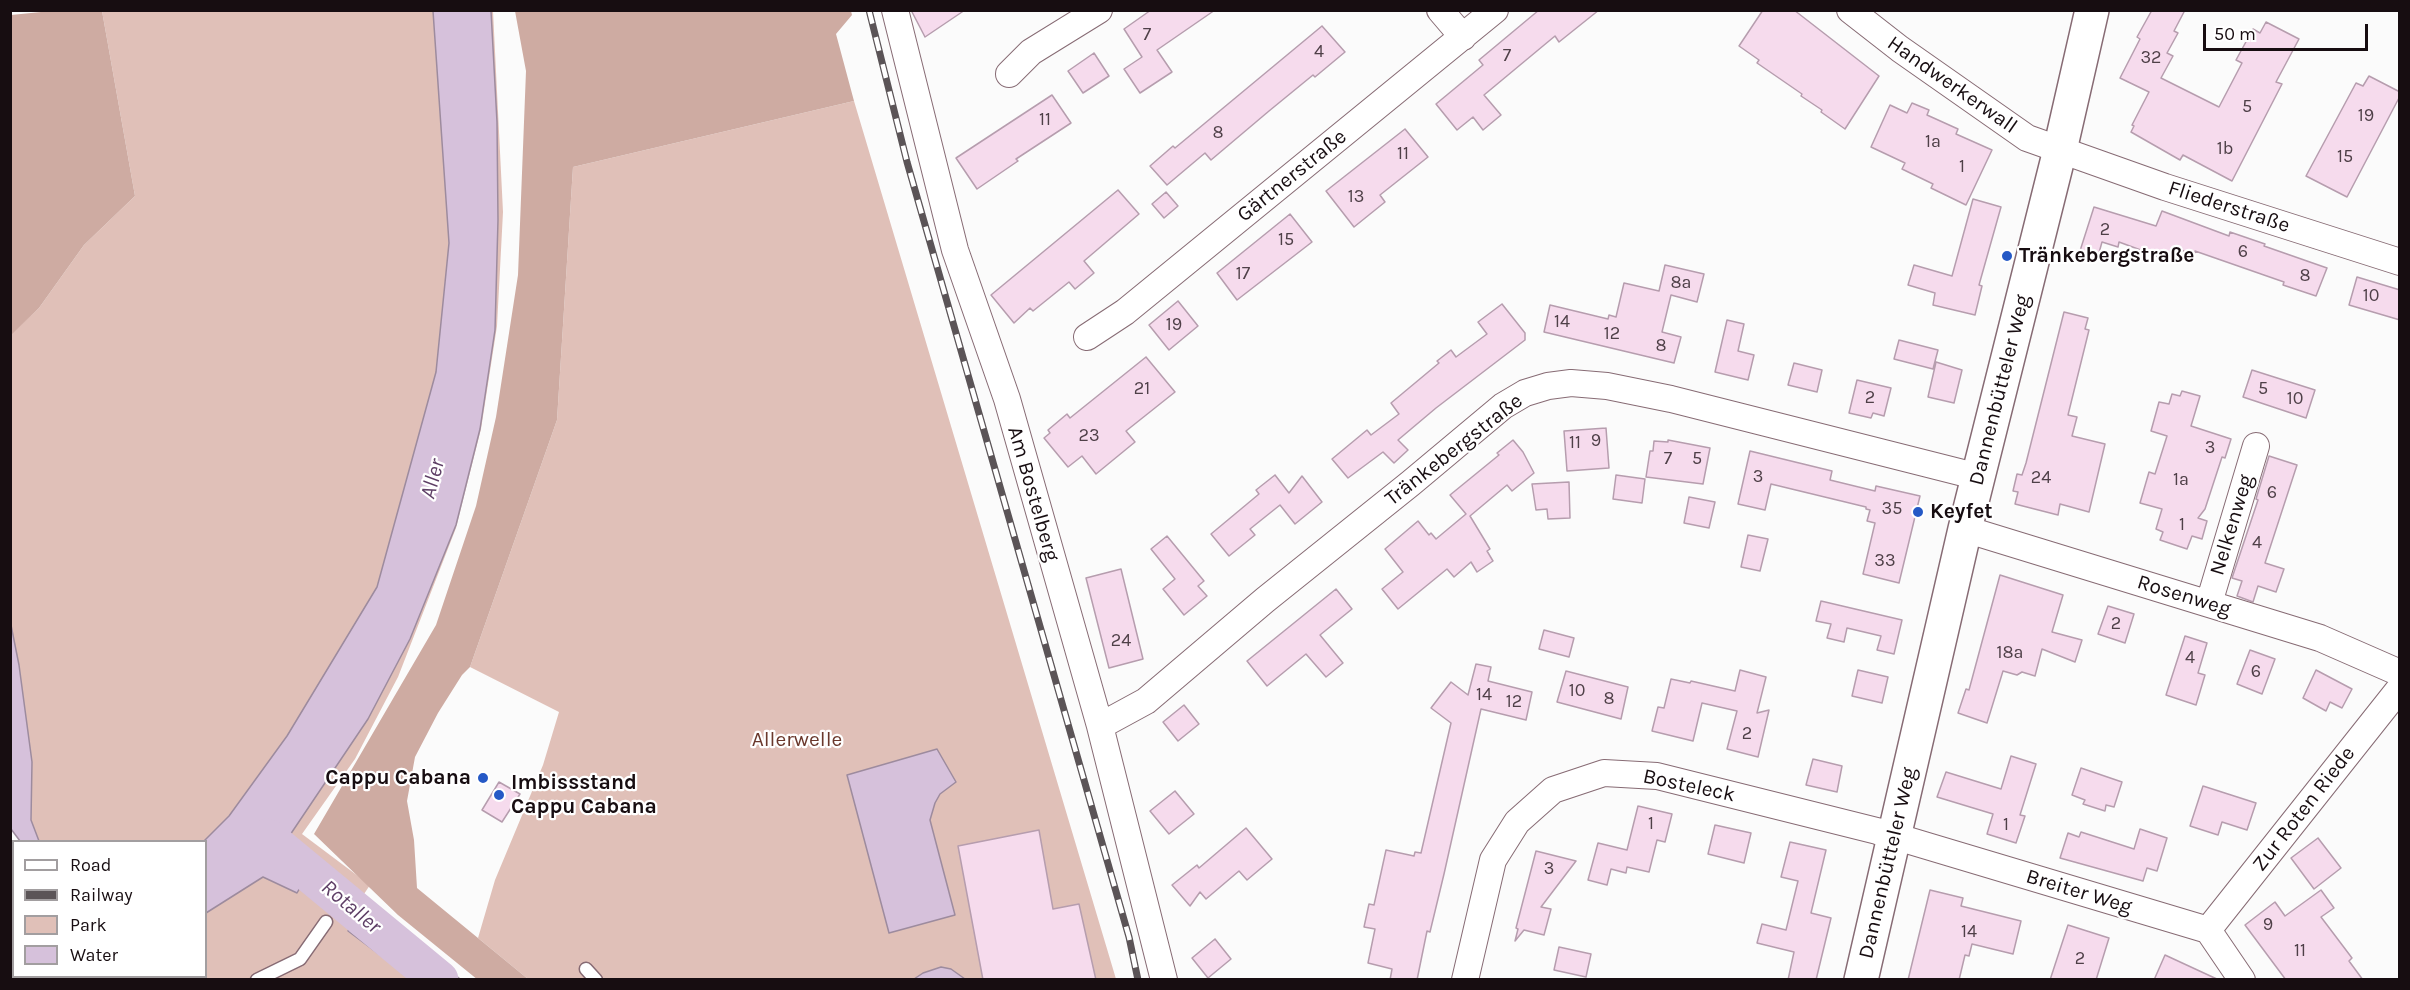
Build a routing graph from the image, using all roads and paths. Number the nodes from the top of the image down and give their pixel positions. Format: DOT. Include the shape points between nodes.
graph roads {
  1 [pos="895,10"];
  2 [pos="1099,10"];
  3 [pos="1440,10"];
  4 [pos="1495,10"];
  5 [pos="1850,10"];
  6 [pos="2092,10"];
  7 [pos="1463,37"];
  8 [pos="1009,74"];
  9 [pos="2060,150"];
  10 [pos="2400,262"];
  11 [pos="1087,337"];
  12 [pos="2256,446"];
  13 [pos="1979,477"];
  14 [pos="1965,529"];
  15 [pos="2209,603"];
  16 [pos="2400,673"];
  17 [pos="2400,688"];
  18 [pos="1100,726"];
  19 [pos="1894,836"];
  20 [pos="326,922"];
  21 [pos="2208,930"];
  22 [pos="586,969"];
  23 [pos="257,980"];
  24 [pos="596,980"];
  25 [pos="1164,980"];
  26 [pos="1466,980"];
  27 [pos="1861,980"];
  28 [pos="2242,980"];
  1 -- 18 [label="street, Am Bostelberg" via="955,250 1007,399"];
  2 -- 8 [label="street" via="1031,52"];
  3 -- 7 [label="street"];
  4 -- 7 [label="street, Gärtnerstraße"];
  5 -- 9 [label="street, Handwerkerwall" via="1900,50 2027,138"];
  6 -- 9 [label="street, Dannenbütteler Weg"];
  7 -- 11 [label="street, Gärtnerstraße" via="1125,312"];
  9 -- 10 [label="street, Fliederstraße"];
  9 -- 13 [label="street, Dannenbütteler Weg"];
  12 -- 15 [label="street, Nelkenweg"];
  13 -- 14 [label="street, Dannenbütteler Weg"];
  13 -- 18 [label="street, Tränkebergstraße" via="1671,399 1607,386 1548,386 1503,406 1146,701"];
  14 -- 15 [label="street, Rosenweg"];
  14 -- 19 [label="street, Dannenbütteler Weg"];
  15 -- 16 [label="street, Rosenweg" via="2320,638"];
  17 -- 21 [label="street, Zur Roten Riede"];
  18 -- 25 [label="street, Am Bostelberg"];
  19 -- 21 [label="street, Breiter Weg"];
  19 -- 26 [label="street, Bosteleck" via="1657,776 1604,773 1553,790 1517,822 1493,860"];
  19 -- 27 [label="street, Dannenbütteler Weg"];
  20 -- 23 [label="lane" via="300,959"];
  21 -- 28 [label="street"];
  22 -- 24 [label="lane"];
}
